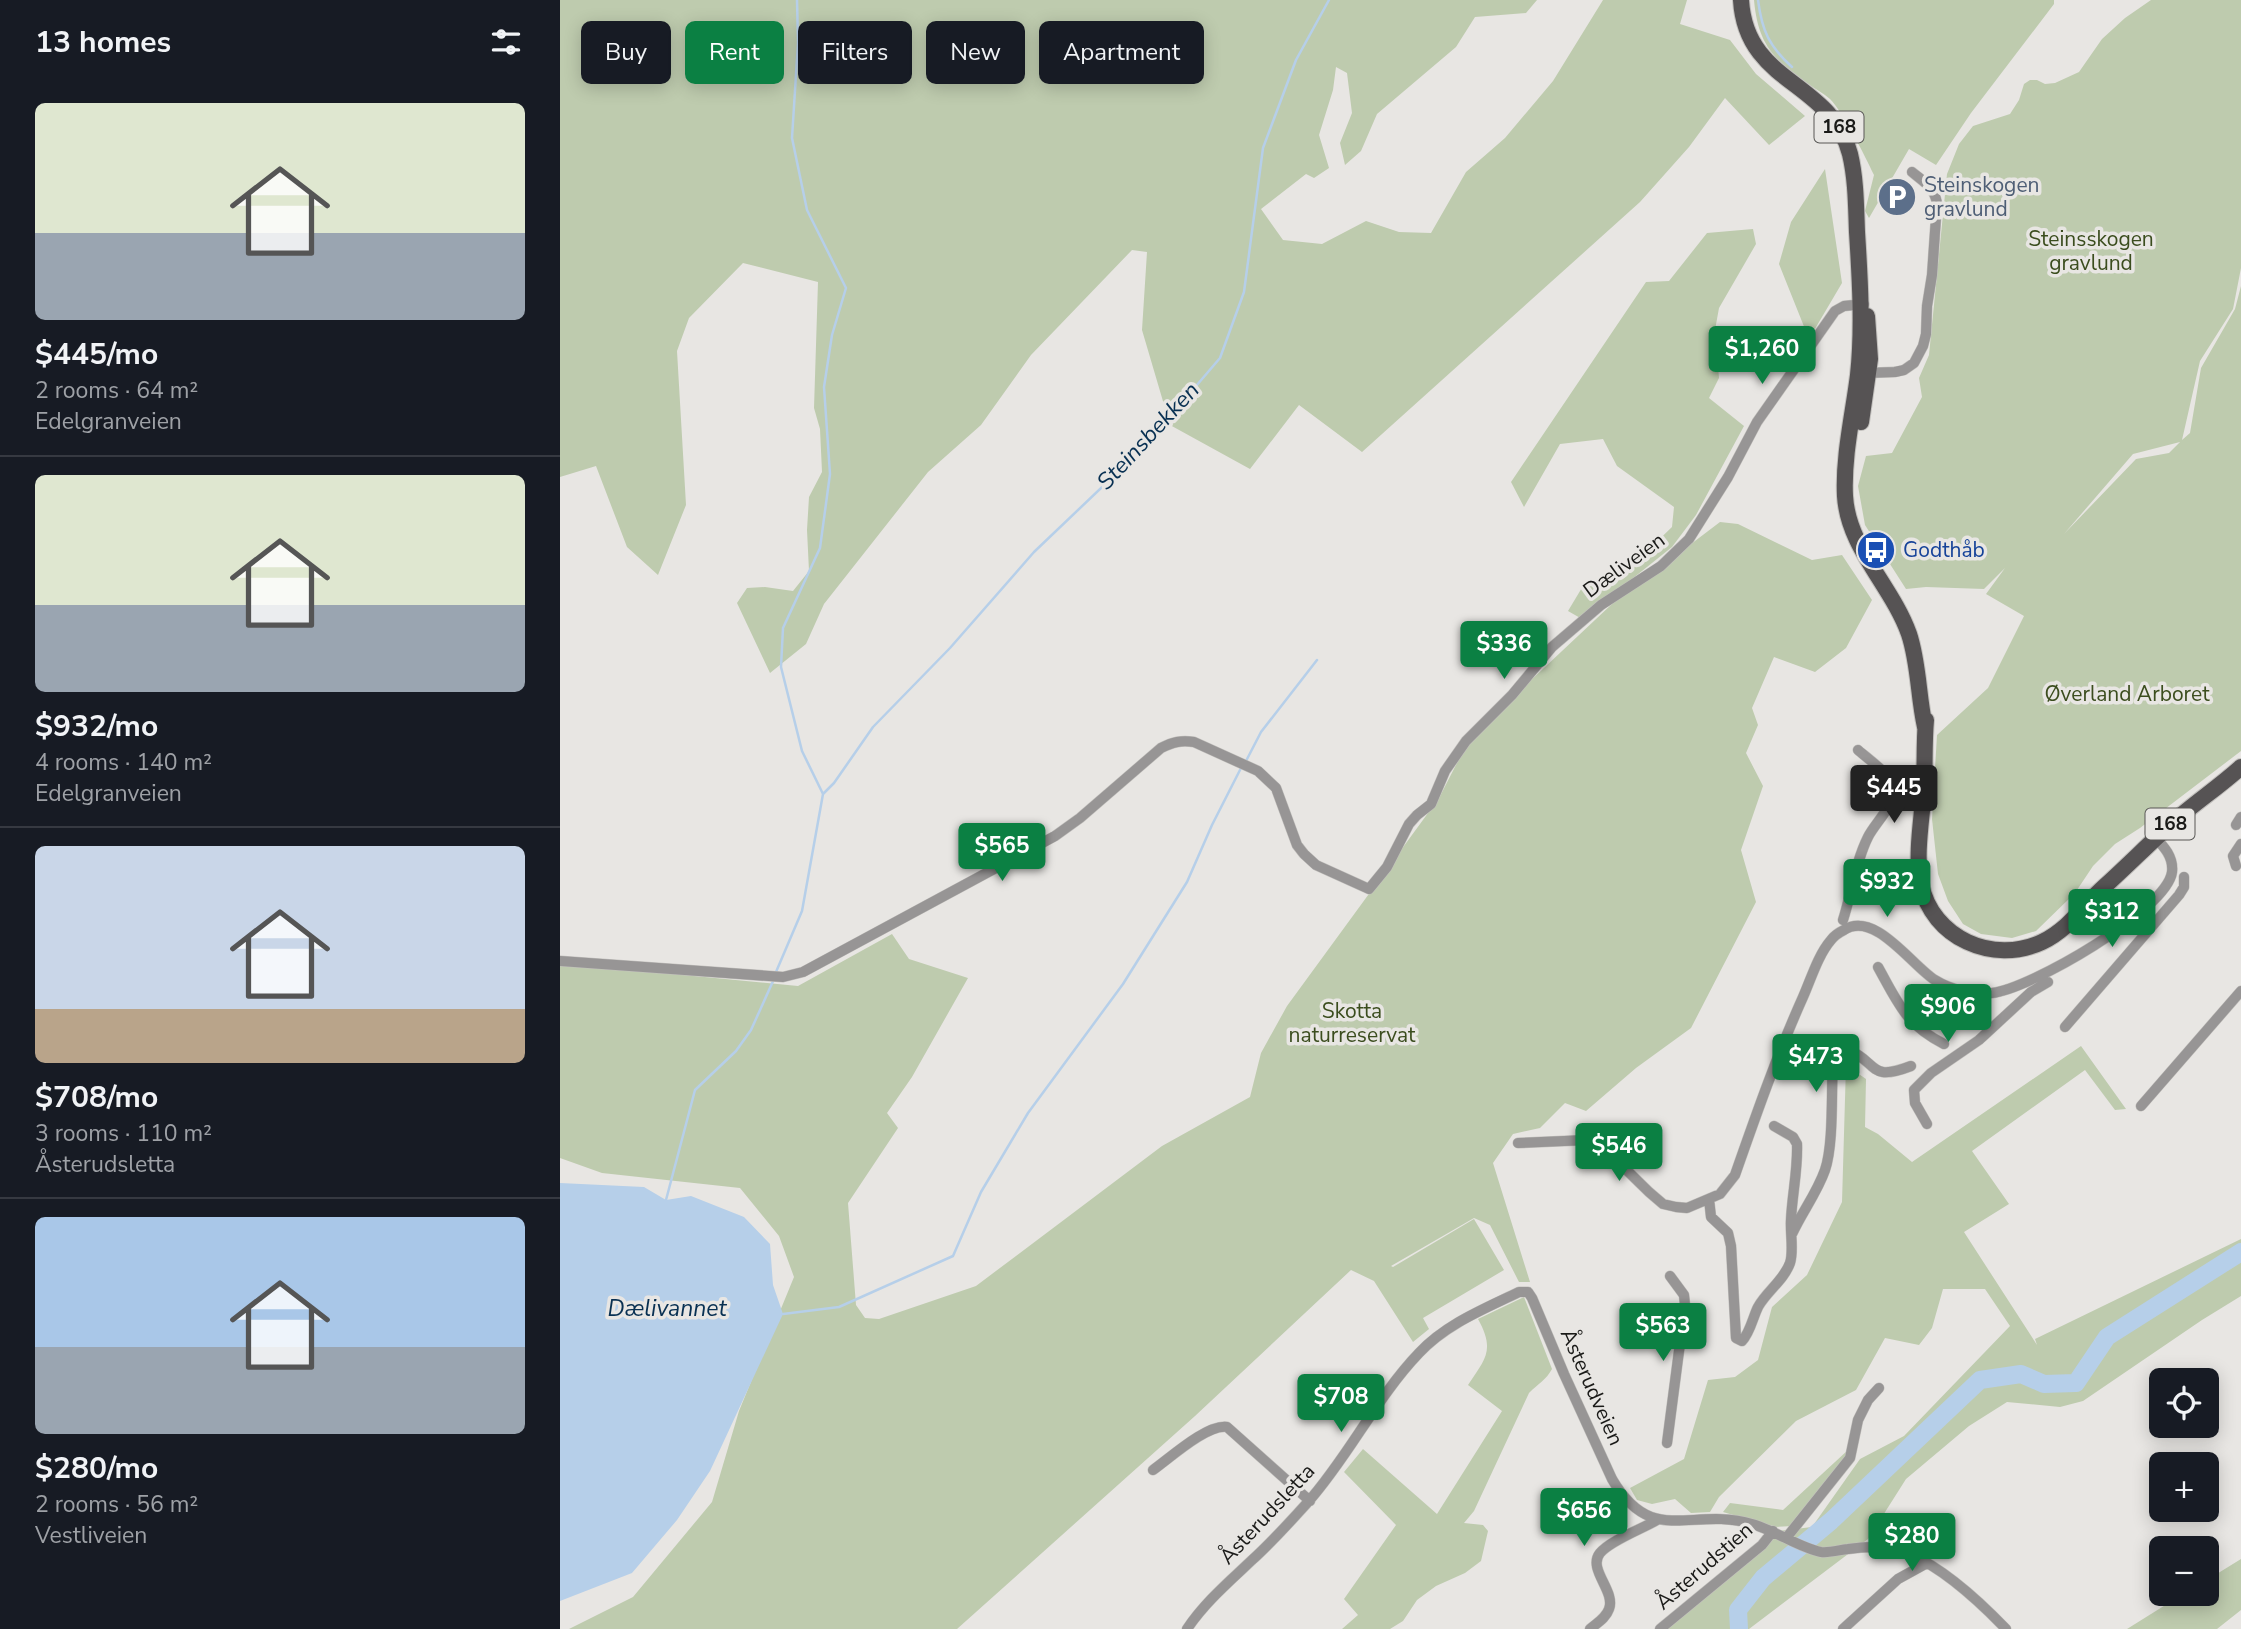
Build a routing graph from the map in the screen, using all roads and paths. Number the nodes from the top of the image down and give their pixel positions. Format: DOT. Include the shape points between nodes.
graph roads {
  1 [pos="1741,0"];
  2 [pos="1912,173"];
  3 [pos="1861,300"];
  4 [pos="1864,373"];
  5 [pos="1858,750"];
  6 [pos="2241,764"];
  7 [pos="2153,835"];
  8 [pos="2241,844"];
  9 [pos="2236,866"];
  10 [pos="2183,877"];
  11 [pos="1843,920"];
  12 [pos="560,961"];
  13 [pos="1878,967"];
  14 [pos="2048,982"];
  15 [pos="2241,992"];
  16 [pos="2065,1027"];
  17 [pos="1944,1044"];
  18 [pos="1911,1066"];
  19 [pos="2141,1106"];
  20 [pos="1927,1124"];
  21 [pos="1774,1126"];
  22 [pos="1518,1143"];
  23 [pos="1709,1199"];
  24 [pos="1790,1238"];
  25 [pos="1670,1276"];
  26 [pos="1528,1292"];
  27 [pos="1879,1388"];
  28 [pos="1667,1443"];
  29 [pos="1153,1471"];
  30 [pos="1310,1500"];
  31 [pos="1657,1520"];
  32 [pos="1773,1531"];
  33 [pos="1787,1537"];
  34 [pos="1927,1563"];
  35 [pos="1187,1629"];
  36 [pos="1590,1629"];
  37 [pos="1660,1629"];
  38 [pos="1843,1629"];
  39 [pos="2006,1629"];
  1 -- 3 [label="main road, 168" via="1744,26 1758,53 1825,109 1846,142 1854,173"];
  2 -- 4 [label="street" via="1930,185 1937,203 1926,334 1914,363 1904,370"];
  3 -- 4 [label="main road, 168"];
  3 -- 12 [label="street, Dæliveien" via="1835,311 1756,422 1728,477 1679,550 1568,632 1466,741 1432,804 1409,824 1387,867 1369,889 1317,865 1304,854 1276,788 1258,771 1185,740 1161,748 1055,836 793,976"];
  4 -- 7 [label="main road, 168" via="1847,452 1845,497 1853,530 1901,599 1917,632 1927,706 1921,882 1934,915 1955,936 1986,949 2012,951 2033,946 2069,924 2119,865"];
  5 -- 11 [label="street" via="1891,780 1894,789 1856,866"];
  6 -- 7 [label="main road, 168" via="2206,785"];
  7 -- 23 [label="street" via="2167,851 2172,866 2170,880 2160,895 2092,948 2045,974 1993,993 1951,988 1934,979 1875,930 1854,926 1838,934 1816,967 1786,1037 1735,1175 1730,1185"];
  8 -- 9 [label="street" via="2233,856"];
  10 -- 16 [label="street" via="2179,895"];
  13 -- 17 [label="street" via="1903,1013"];
  14 -- 20 [label="street" via="1914,1090"];
  15 -- 19 [label="street"];
  18 -- 24 [label="street" via="1883,1073 1853,1052 1835,1054 1827,1162"];
  21 -- 24 [label="street" via="1797,1144"];
  22 -- 23 [label="street" via="1587,1140 1601,1144 1663,1204 1687,1208"];
  23 -- 24 [label="street" via="1712,1217 1728,1233 1736,1338 1742,1341 1763,1299 1790,1264"];
  25 -- 28 [label="street" via="1684,1295 1685,1305"];
  26 -- 30 [label="street, Åsterudsletta" via="1466,1317 1420,1352"];
  26 -- 31 [label="street, Åsterudveien" via="1616,1486 1640,1513"];
  27 -- 33 [label="street" via="1858,1420 1850,1458"];
  29 -- 30 [label="street" via="1203,1434 1227,1427"];
  30 -- 35 [label="street, Åsterudsletta" via="1200,1609"];
  31 -- 32 [label="street" via="1719,1518"];
  31 -- 36 [label="street" via="1606,1547 1598,1556 1611,1607"];
  32 -- 33 [label="street"];
  32 -- 37 [label="street, Åsterudstien"];
  33 -- 34 [label="street" via="1813,1550 1883,1547 1910,1553"];
  34 -- 38 [label="street" via="1898,1578"];
  34 -- 39 [label="street"];
}
